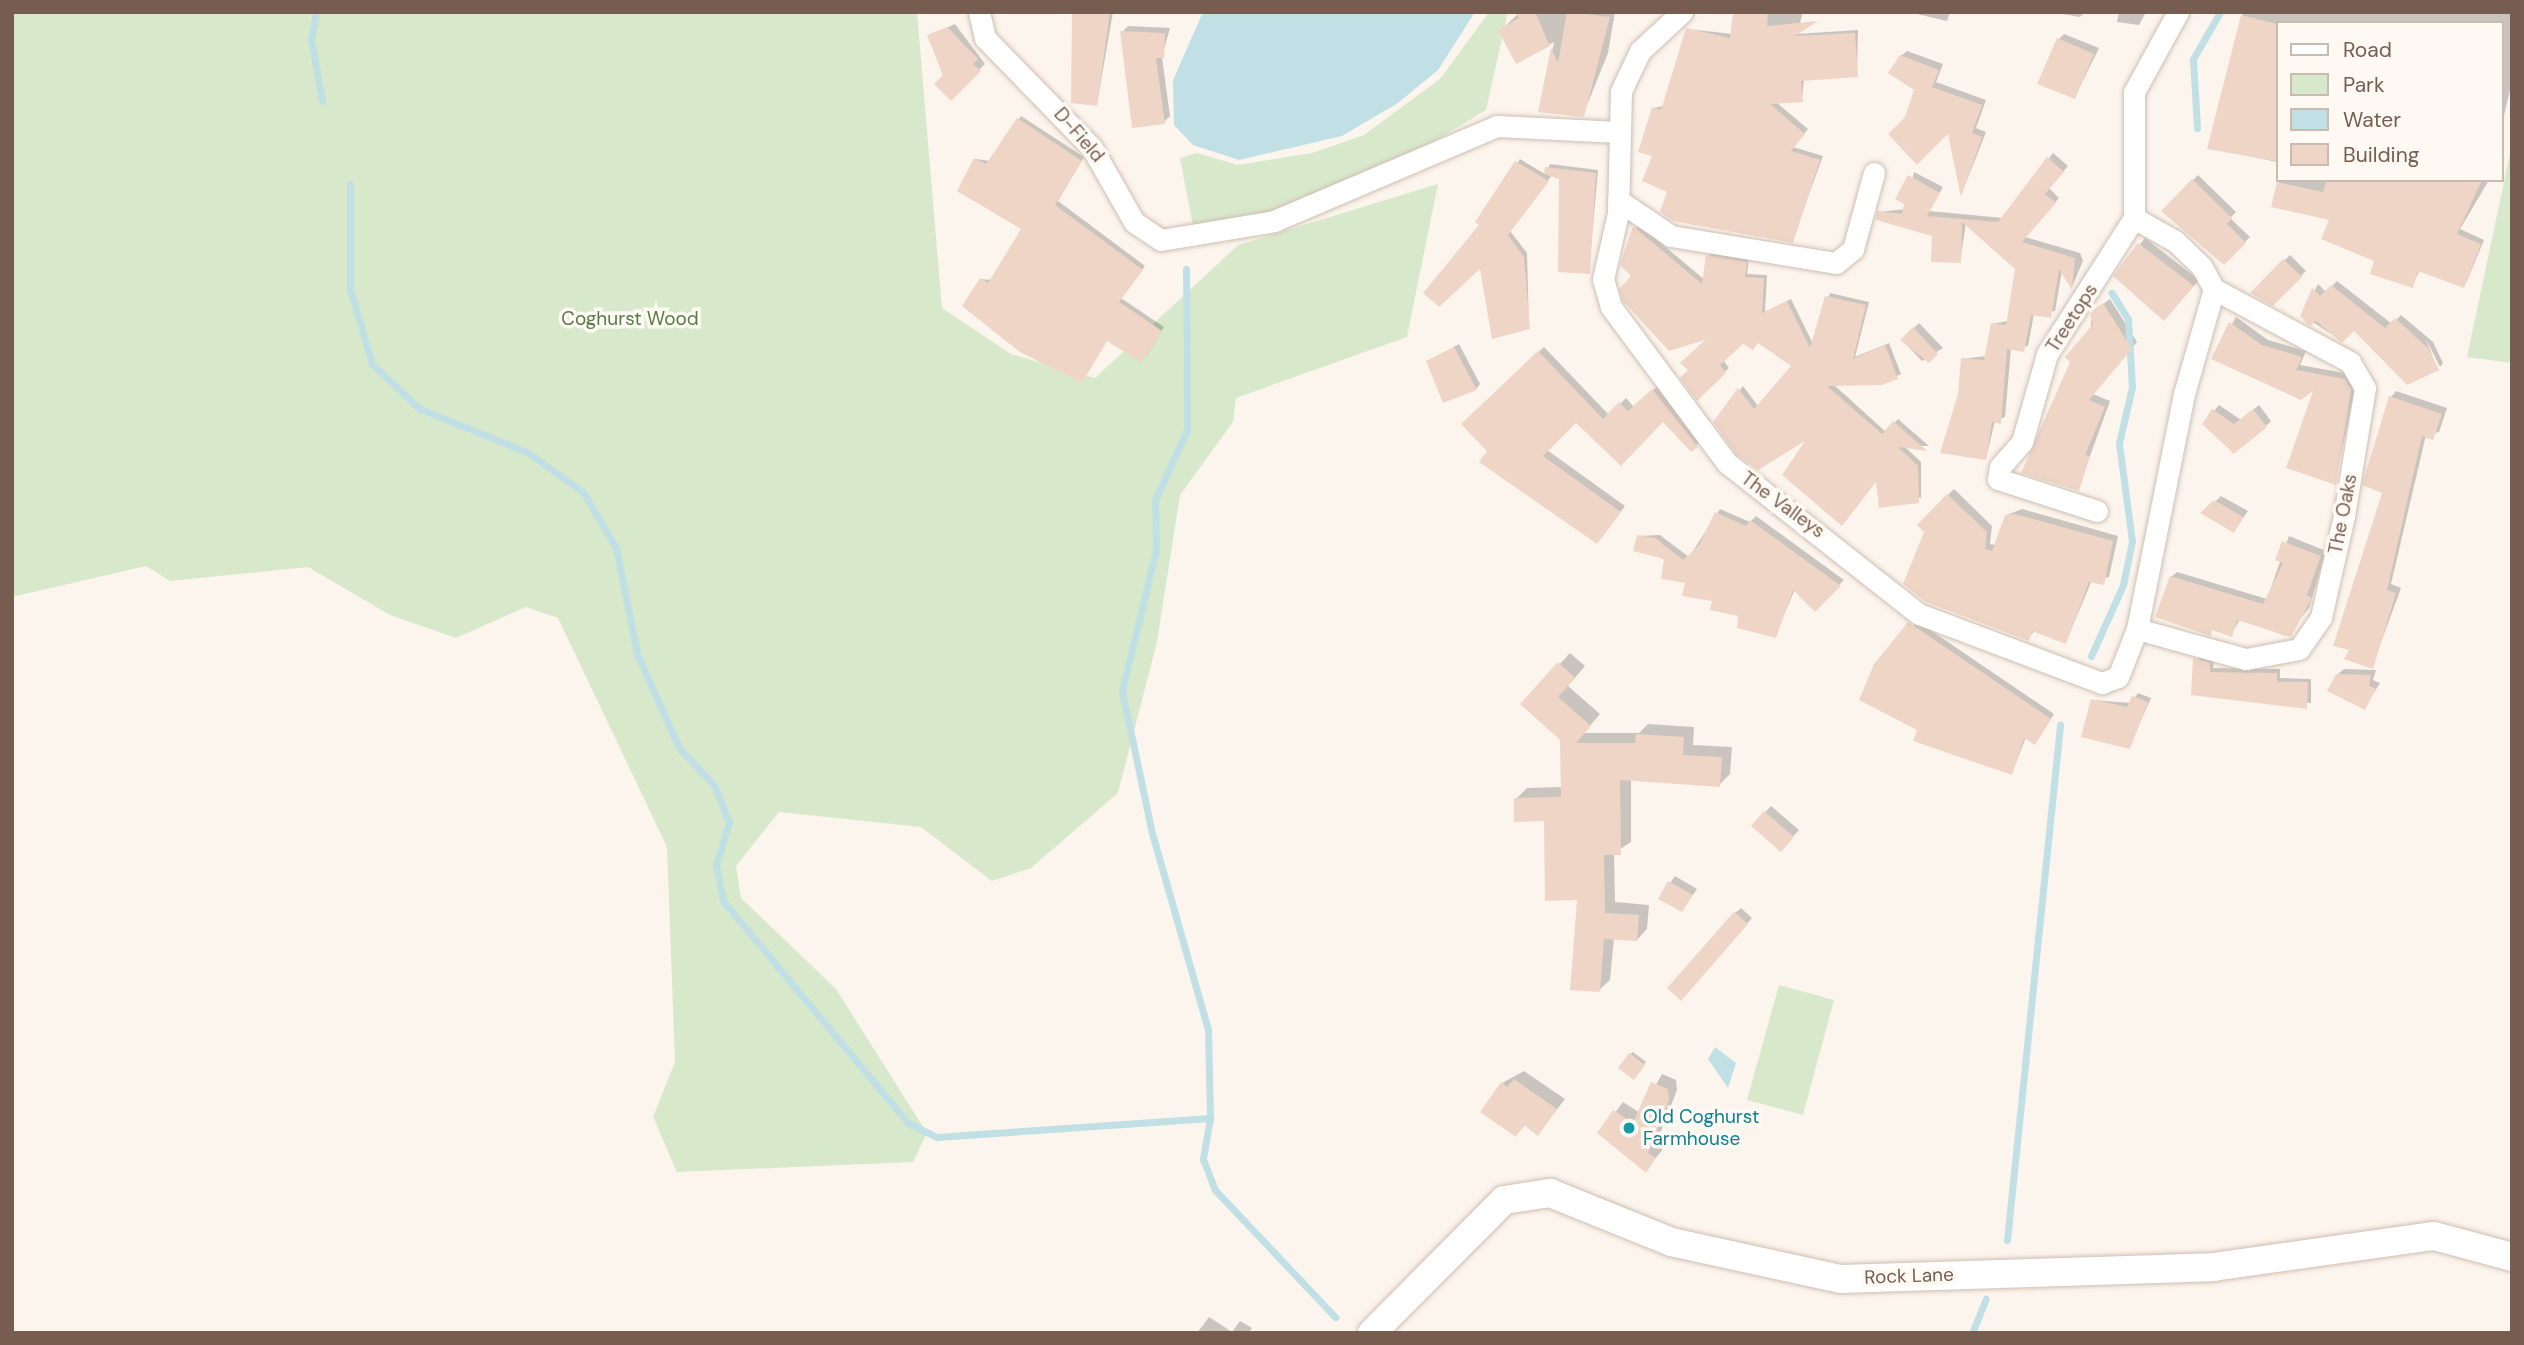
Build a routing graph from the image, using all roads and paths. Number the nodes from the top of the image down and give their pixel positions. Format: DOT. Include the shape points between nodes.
graph roads {
  1 [pos="979,12"];
  2 [pos="1682,12"];
  3 [pos="2178,12"];
  4 [pos="1618,132"];
  5 [pos="1874,173"];
  6 [pos="1618,201"];
  7 [pos="2134,218"];
  8 [pos="2214,289"];
  9 [pos="2097,511"];
  10 [pos="2137,629"];
  11 [pos="2512,1257"];
  12 [pos="1372,1333"];
  1 -- 4 [label="street, D-Field" via="985,38 1092,148 1134,222 1161,240 1274,221 1497,126"];
  2 -- 4 [label="street, The Valleys" via="1627,67"];
  3 -- 7 [label="street" via="2134,92"];
  4 -- 6 [label="street, The Valleys"];
  5 -- 6 [label="street" via="1853,249 1836,264 1671,236"];
  6 -- 10 [label="street, The Valleys" via="1602,289 1727,463 1919,614 2065,674 2102,683 2118,677"];
  7 -- 8 [label="street" via="2175,241 2202,266"];
  7 -- 9 [label="street, Treetops" via="2048,354 2022,442 2000,467 1998,479"];
  8 -- 10 [label="street, The Valleys" via="2184,394"];
  8 -- 10 [label="street, The Oaks" via="2350,362 2365,388 2321,617 2299,649 2246,659"];
  11 -- 12 [label="street, Rock Lane" via="2434,1236 2213,1267 1840,1279 1671,1242 1550,1193 1504,1200"];
}
